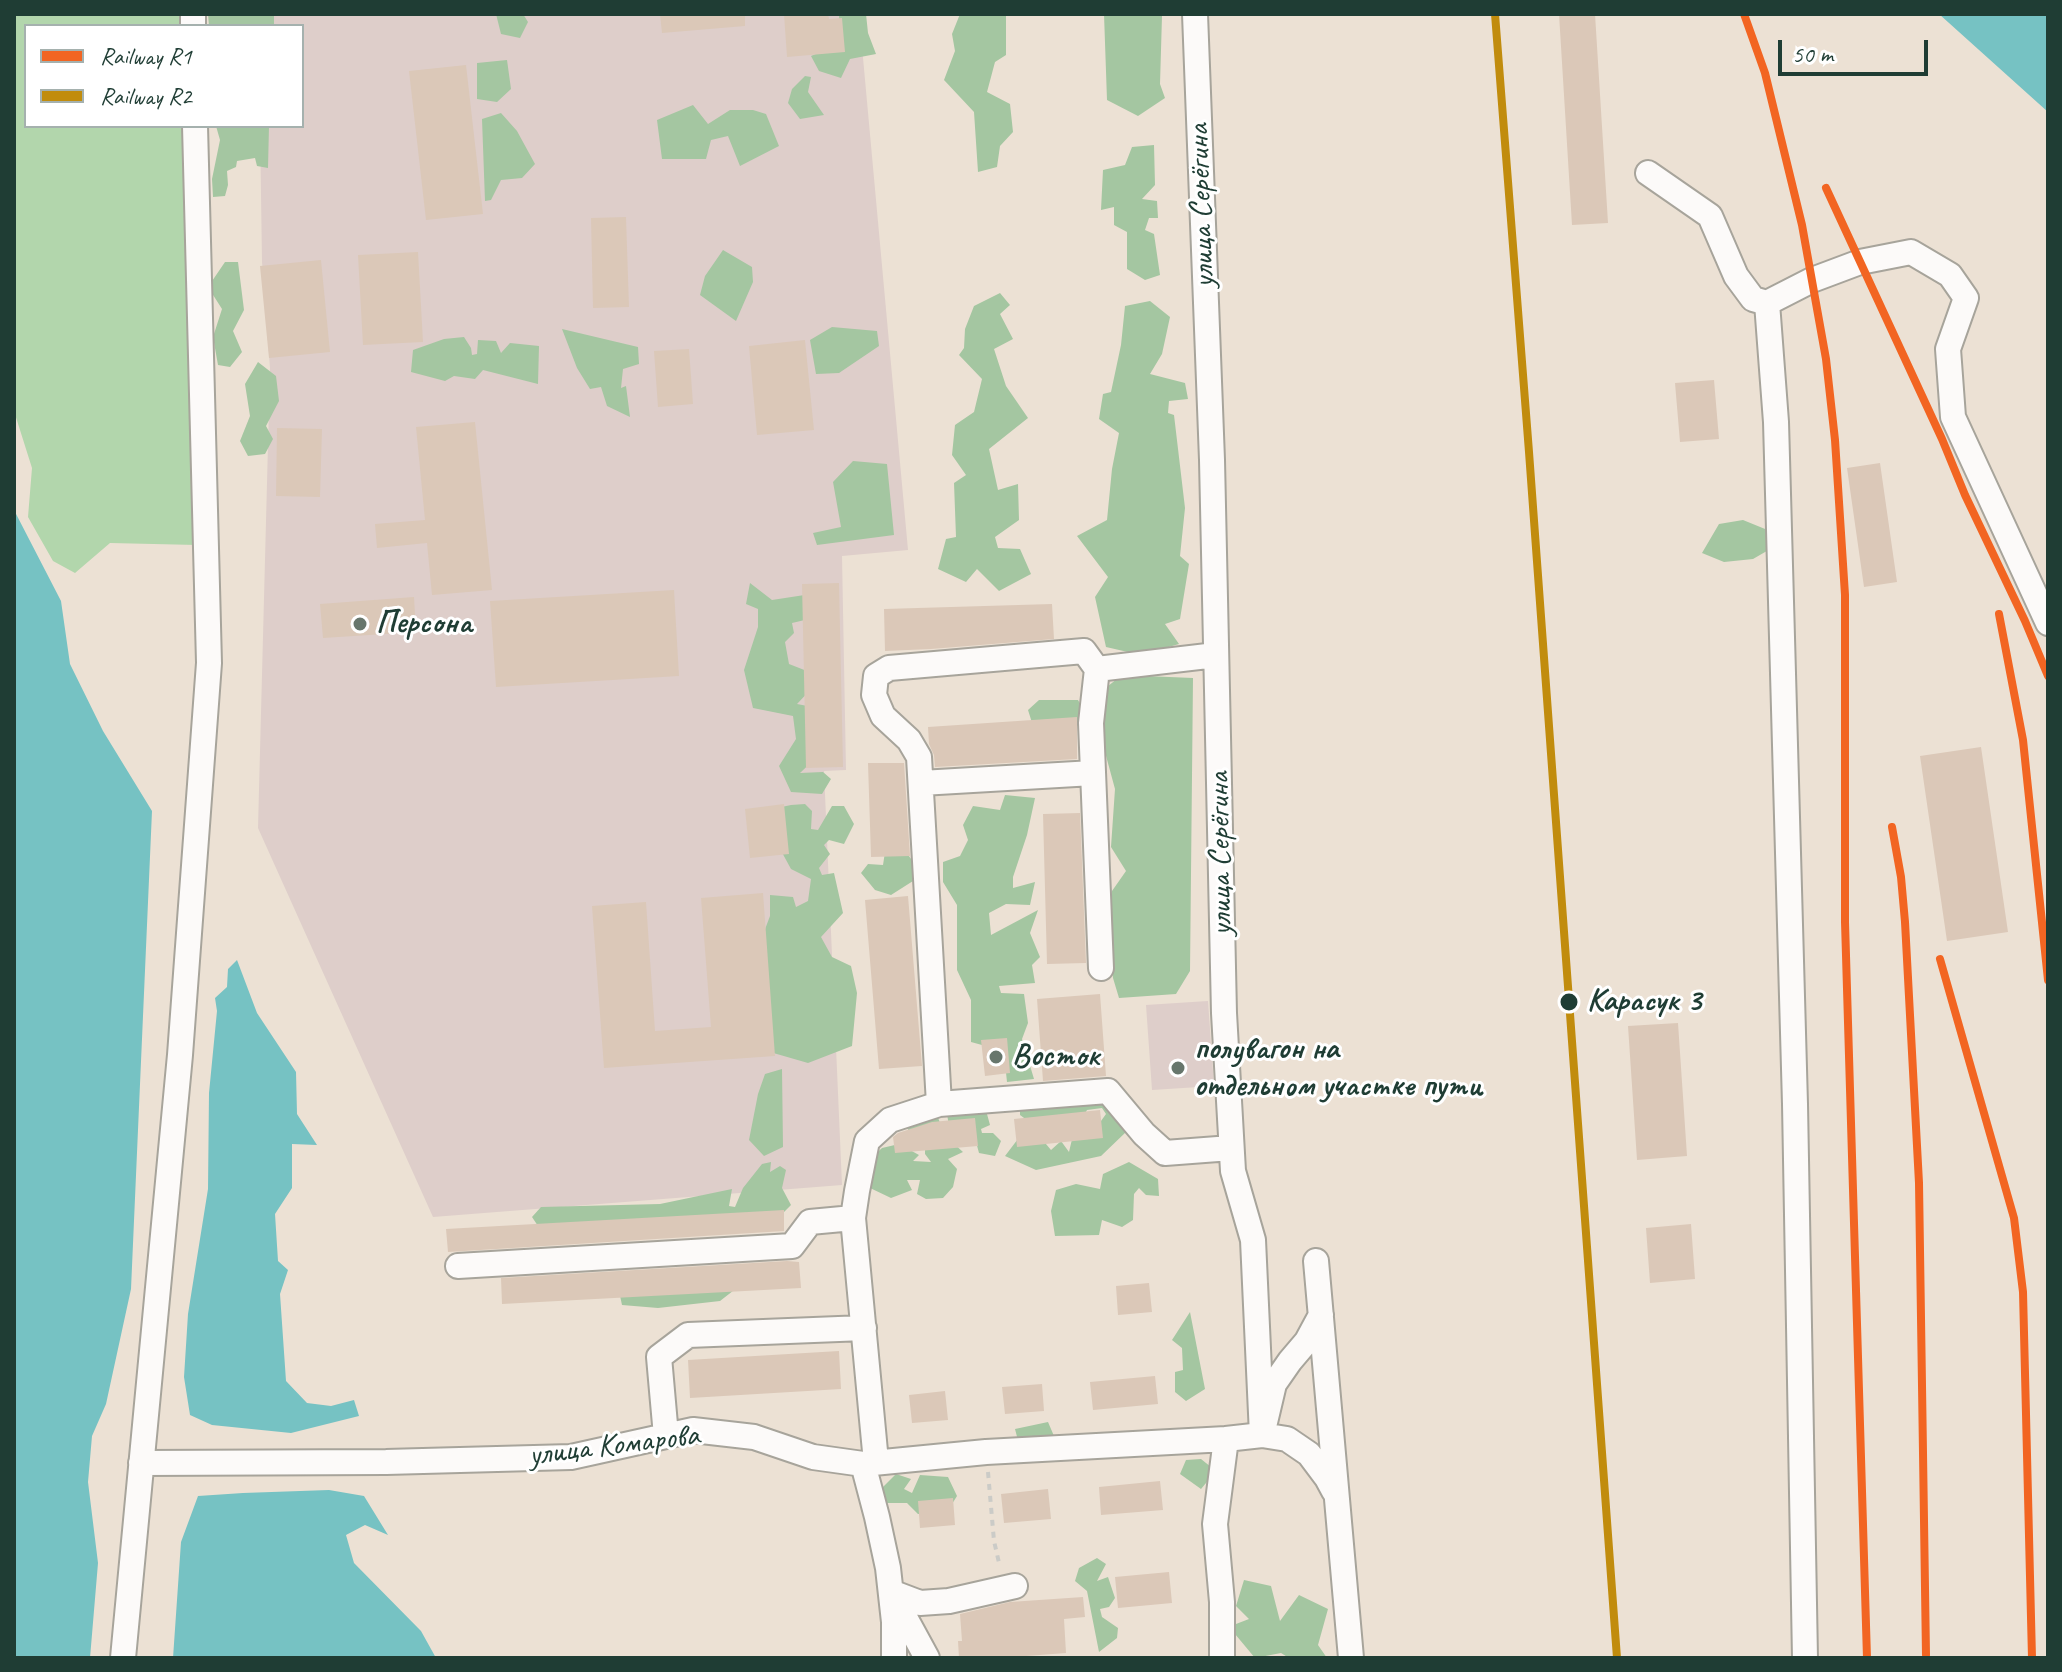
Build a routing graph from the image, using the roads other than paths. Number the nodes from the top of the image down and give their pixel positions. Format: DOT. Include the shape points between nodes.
graph roads {
  1 [pos="1195,14"];
  2 [pos="195,128"];
  3 [pos="1648,173"];
  4 [pos="1767,303"];
  5 [pos="2048,623"];
  6 [pos="1216,655"];
  7 [pos="1097,669"];
  8 [pos="1093,773"];
  9 [pos="921,783"];
  10 [pos="1101,968"];
  11 [pos="939,1104"];
  12 [pos="1231,1148"];
  13 [pos="853,1218"];
  14 [pos="1316,1261"];
  15 [pos="458,1266"];
  16 [pos="1321,1315"];
  17 [pos="864,1328"];
  18 [pos="1329,1405"];
  19 [pos="1262,1435"];
  20 [pos="666,1436"];
  21 [pos="1226,1439"];
  22 [pos="1287,1439"];
  23 [pos="141,1463"];
  24 [pos="870,1463"];
  25 [pos="1337,1499"];
  26 [pos="1010,1587"];
  27 [pos="891,1592"];
  28 [pos="123,1658"];
  29 [pos="894,1658"];
  30 [pos="927,1658"];
  31 [pos="1222,1658"];
  32 [pos="1351,1658"];
  33 [pos="1805,1658"];
  1 -- 6 [label="street, улица Серёгина"];
  2 -- 23 [label="street" via="209,663 180,1055"];
  3 -- 4 [label="street" via="1710,216 1736,276 1753,299"];
  4 -- 5 [label="street" via="1860,262 1911,252 1950,275 1966,298 1948,349 1953,417"];
  4 -- 33 [label="street" via="1776,422"];
  6 -- 7 [label="street"];
  6 -- 12 [label="street, улица Серёгина"];
  7 -- 8 [label="street"];
  7 -- 9 [label="street" via="1084,651 889,668 876,676 874,695 883,716 919,757"];
  8 -- 9 [label="street"];
  8 -- 10 [label="street"];
  9 -- 11 [label="street"];
  11 -- 12 [label="street" via="1108,1091 1165,1153"];
  11 -- 13 [label="street" via="890,1120 867,1141"];
  12 -- 19 [label="street, улица Серёгина" via="1233,1171 1250,1204"];
  13 -- 15 [label="street" via="810,1222 792,1246"];
  13 -- 17 [label="street"];
  14 -- 16 [label="street"];
  16 -- 18 [label="street"];
  16 -- 19 [label="street" via="1274,1384"];
  17 -- 20 [label="street" via="688,1335 659,1357"];
  17 -- 24 [label="street"];
  18 -- 22 [label="street" via="1318,1424"];
  18 -- 25 [label="street"];
  19 -- 21 [label="street"];
  19 -- 22 [label="street"];
  20 -- 23 [label="street, улица Комарова" via="571,1457"];
  20 -- 24 [label="street, улица Комарова" via="693,1430 754,1437 813,1457"];
  21 -- 24 [label="street, улица Комарова"];
  21 -- 31 [label="street" via="1215,1524"];
  22 -- 25 [label="street" via="1309,1454"];
  23 -- 28 [label="street"];
  24 -- 27 [label="street"];
  25 -- 32 [label="street"];
  26 -- 27 [label="street" via="920,1603"];
  27 -- 29 [label="street"];
  27 -- 30 [label="street"];
}
